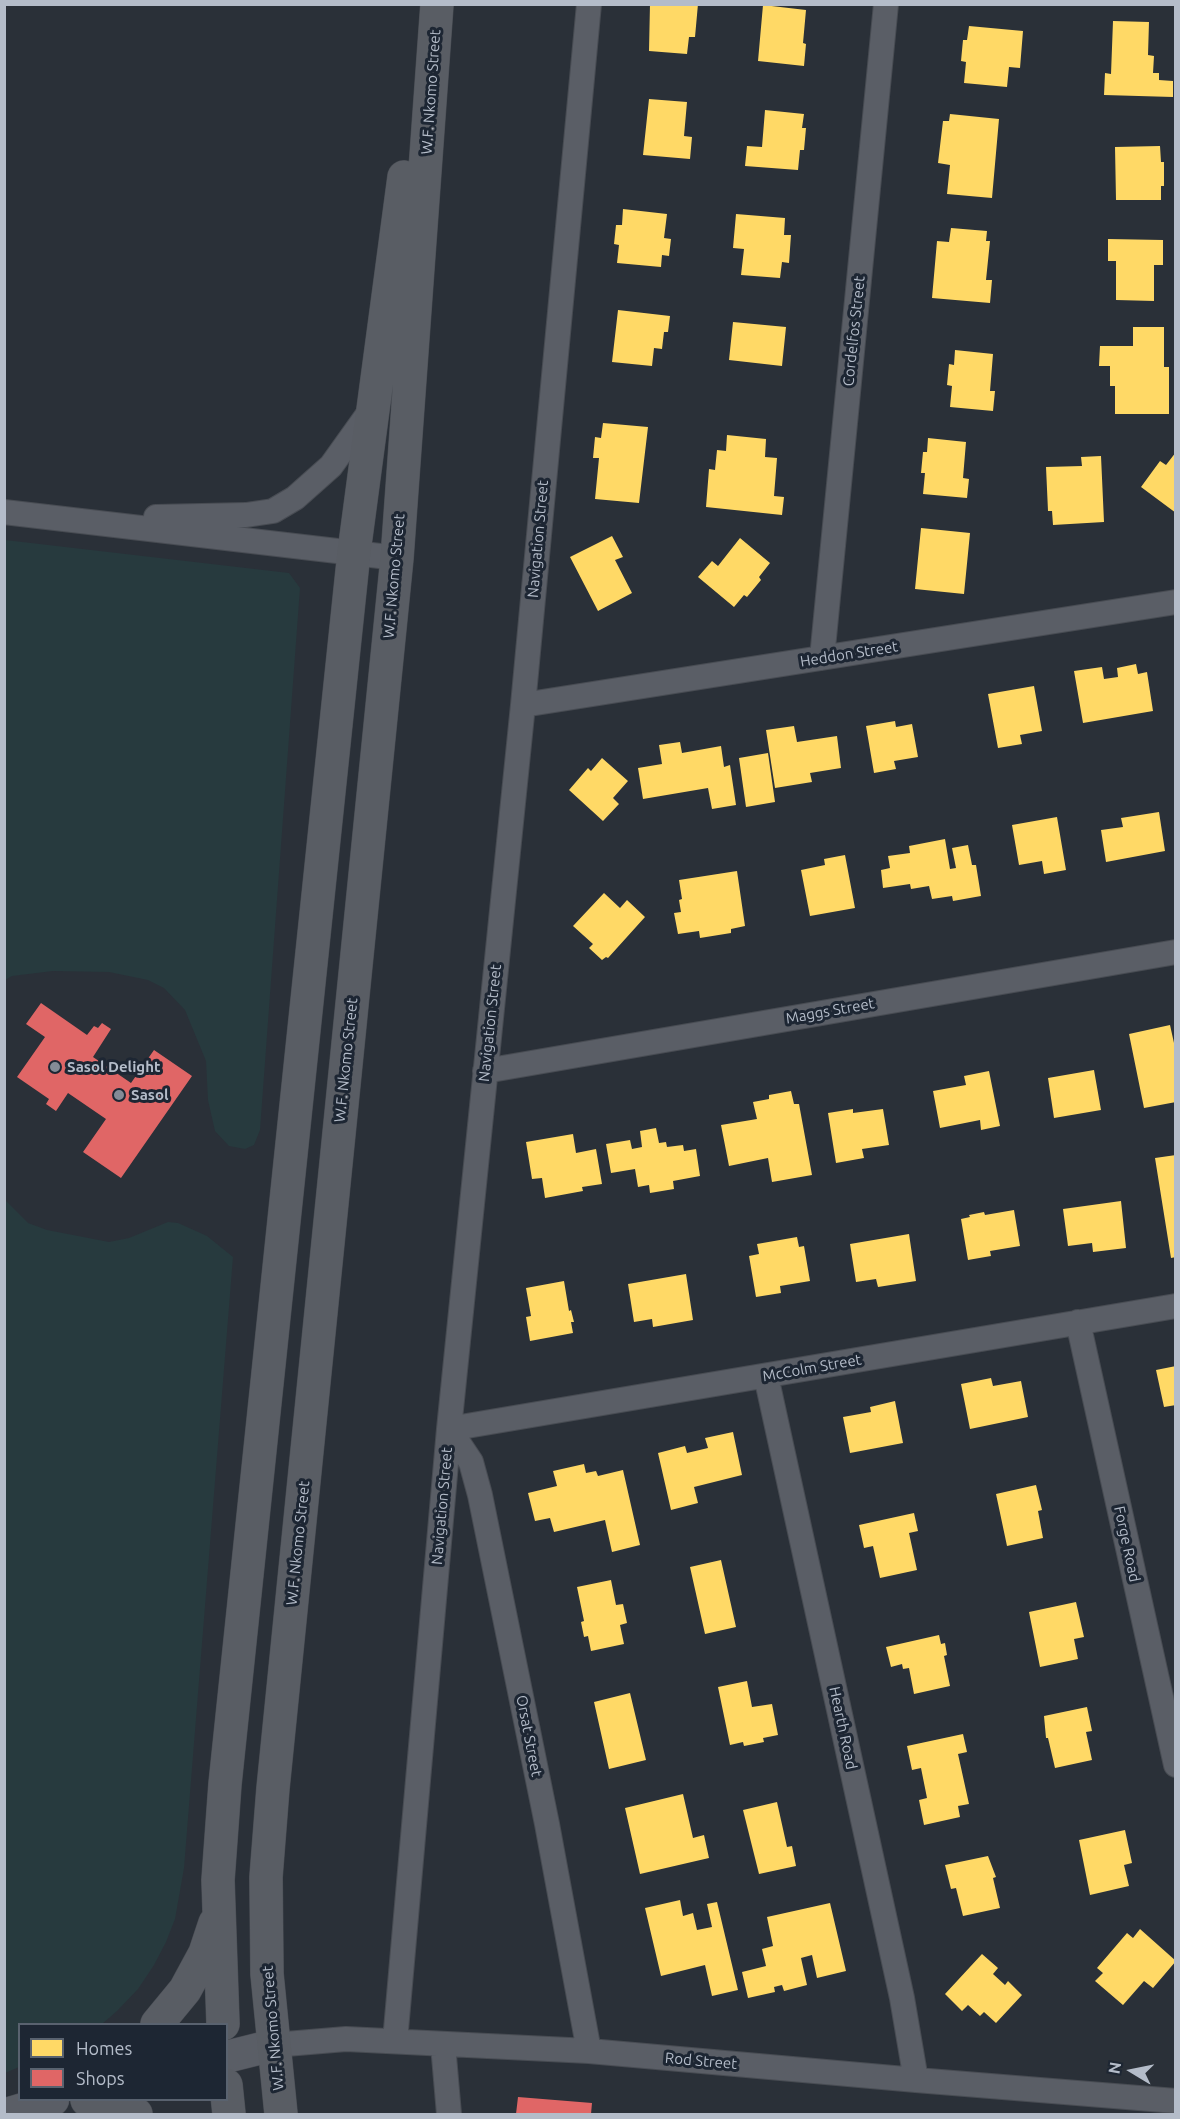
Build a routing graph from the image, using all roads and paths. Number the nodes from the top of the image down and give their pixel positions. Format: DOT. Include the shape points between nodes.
graph roads {
  1 [pos="427,4"];
  2 [pos="437,4"];
  3 [pos="590,4"];
  4 [pos="886,4"];
  5 [pos="374,406"];
  6 [pos="4,512"];
  7 [pos="55,518"];
  8 [pos="354,552"];
  9 [pos="397,558"];
  10 [pos="1176,602"];
  11 [pos="822,658"];
  12 [pos="523,705"];
  13 [pos="1176,952"];
  14 [pos="485,1071"];
  15 [pos="1176,1306"];
  16 [pos="1078,1322"];
  17 [pos="766,1376"];
  18 [pos="449,1429"];
  19 [pos="1176,1765"];
  20 [pos="219,1910"];
  21 [pos="159,2023"];
  22 [pos="223,2023"];
  23 [pos="395,2041"];
  24 [pos="274,2044"];
  25 [pos="443,2045"];
  26 [pos="589,2051"];
  27 [pos="228,2056"];
  28 [pos="916,2080"];
  29 [pos="50,2101"];
  30 [pos="93,2101"];
  31 [pos="1176,2101"];
  32 [pos="6,2115"];
  33 [pos="136,2115"];
  34 [pos="281,2115"];
  35 [pos="449,2115"];
  1 -- 5 [label="main road, W.F. Nkomo Street"];
  2 -- 9 [label="main road, W.F. Nkomo Street"];
  3 -- 12 [label="street, Navigation Street"];
  4 -- 11 [label="street, Cordelfos Street"];
  5 -- 7 [label="street" via="332,466 295,498 273,511 246,515"];
  5 -- 8 [label="main road, W.F. Nkomo Street"];
  6 -- 7 [label="street"];
  7 -- 8 [label="street"];
  8 -- 9 [label="street"];
  8 -- 20 [label="main road, W.F. Nkomo Street" via="225,1784"];
  9 -- 24 [label="main road, W.F. Nkomo Street" via="273,1788 266,1877 267,1974"];
  10 -- 11 [label="street, Heddon Street"];
  11 -- 12 [label="street, Heddon Street"];
  12 -- 14 [label="street, Navigation Street"];
  13 -- 14 [label="street, Maggs Street"];
  14 -- 18 [label="street, Navigation Street"];
  15 -- 16 [label="street, McColm Street"];
  16 -- 17 [label="street, McColm Street"];
  16 -- 19 [label="street, Forge Road"];
  17 -- 18 [label="street, McColm Street"];
  17 -- 28 [label="street, Hearth Road" via="902,1998"];
  18 -- 23 [label="street, Navigation Street"];
  18 -- 26 [label="street, Orsat Street" via="471,1462 480,1495"];
  20 -- 21 [label="main road" via="205,1953 185,1990"];
  20 -- 22 [label="main road, W.F. Nkomo Street"];
  23 -- 24 [label="street, Rod Street"];
  23 -- 25 [label="street, Rod Street"];
  24 -- 27 [label="street, Rod Street"];
  24 -- 34 [label="main road, W.F. Nkomo Street"];
  25 -- 26 [label="street, Rod Street"];
  25 -- 35 [label="street"];
  26 -- 28 [label="street, Rod Street"];
  28 -- 31 [label="street, Rod Street"];
  29 -- 32 [label="street"];
  30 -- 33 [label="main road"];
}
